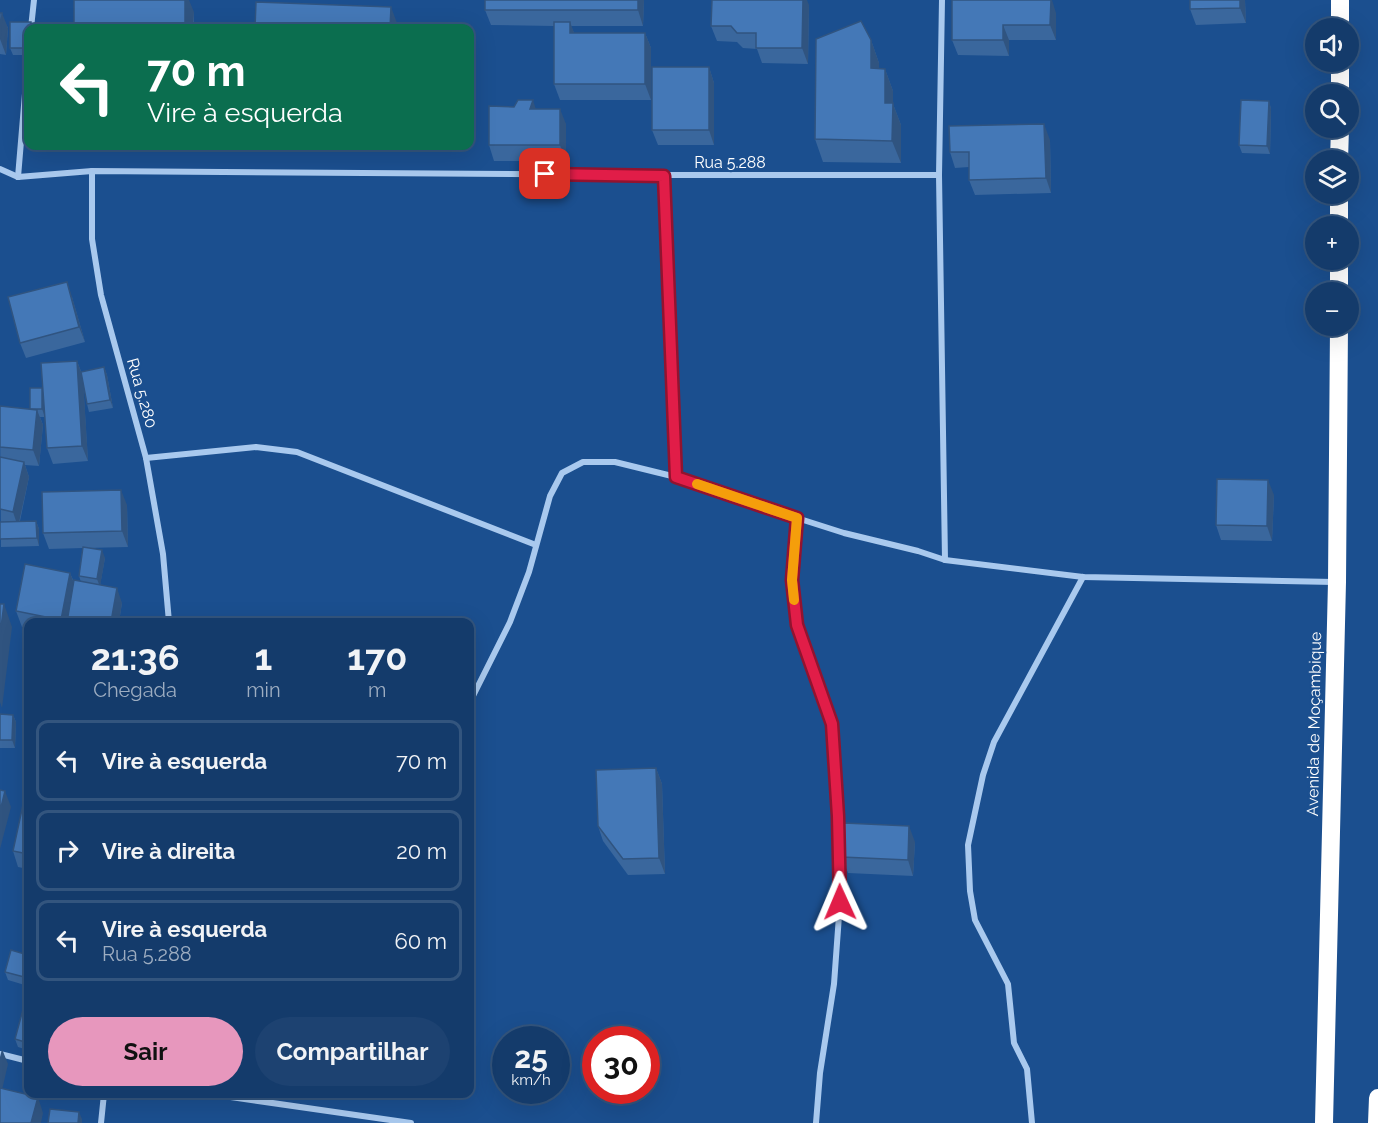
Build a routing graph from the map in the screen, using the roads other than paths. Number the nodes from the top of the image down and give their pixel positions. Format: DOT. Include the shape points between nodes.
graph roads {
  1 [pos="34,0"];
  2 [pos="942,0"];
  3 [pos="1340,0"];
  4 [pos="1340,18"];
  5 [pos="31,24"];
  6 [pos="24,106"];
  7 [pos="0,169"];
  8 [pos="92,171"];
  9 [pos="939,175"];
  10 [pos="664,176"];
  11 [pos="18,177"];
  12 [pos="1339,336"];
  13 [pos="146,458"];
  14 [pos="676,477"];
  15 [pos="797,518"];
  16 [pos="536,545"];
  17 [pos="945,560"];
  18 [pos="1083,577"];
  19 [pos="1337,582"];
  20 [pos="169,618"];
  21 [pos="474,694"];
  22 [pos="0,1054"];
  23 [pos="24,1060"];
  24 [pos="104,1098"];
  25 [pos="238,1098"];
  26 [pos="1378,1098"];
  27 [pos="101,1123"];
  28 [pos="411,1123"];
  29 [pos="816,1123"];
  30 [pos="1032,1123"];
  31 [pos="1324,1123"];
  32 [pos="1377,1123"];
  1 -- 5 [label="street"];
  2 -- 9 [label="street"];
  3 -- 4 [label="highway"];
  6 -- 11 [label="street"];
  7 -- 11 [label="street"];
  8 -- 10 [label="street, Rua 5.288"];
  8 -- 11 [label="street, Rua 5.288"];
  8 -- 13 [label="street, Rua 5.280" via="92,239 101,295"];
  9 -- 10 [label="street, Rua 5.288"];
  9 -- 17 [label="street"];
  10 -- 14 [label="street"];
  12 -- 19 [label="highway, Avenida de Moçambique"];
  13 -- 16 [label="street" via="256,447 297,453"];
  13 -- 20 [label="street, Rua 5.280" via="163,554"];
  14 -- 15 [label="street"];
  14 -- 16 [label="street" via="615,462 583,462 562,473 550,496"];
  15 -- 17 [label="street"];
  15 -- 29 [label="street" via="792,580 797,625 832,724 838,816 840,902 835,972"];
  16 -- 21 [label="street" via="510,622"];
  17 -- 18 [label="street"];
  18 -- 19 [label="street"];
  18 -- 30 [label="street" via="994,742 982,775 968,845 975,920 1008,984 1014,1043 1027,1069"];
  19 -- 31 [label="highway, Avenida de Moçambique"];
  22 -- 23 [label="street"];
  24 -- 27 [label="street"];
  25 -- 28 [label="street"];
  26 -- 32 [label="highway"];
}
